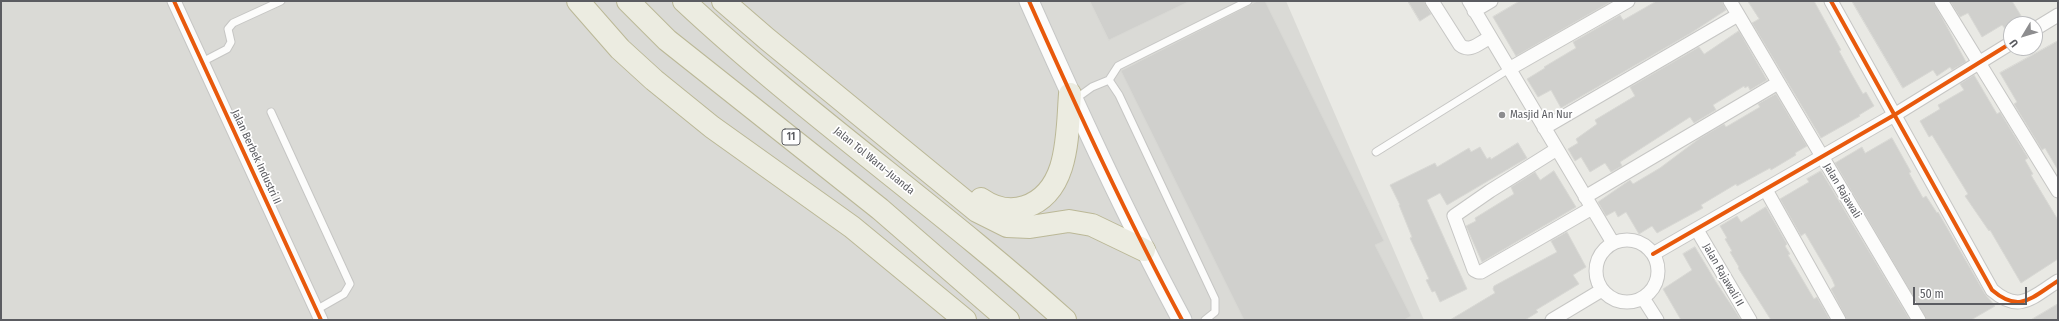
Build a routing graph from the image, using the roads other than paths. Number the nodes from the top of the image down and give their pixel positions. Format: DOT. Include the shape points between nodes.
graph roads {
  1 [pos="174,1"];
  2 [pos="281,1"];
  3 [pos="578,1"];
  4 [pos="628,1"];
  5 [pos="684,1"];
  6 [pos="723,1"];
  7 [pos="1029,1"];
  8 [pos="1248,1"];
  9 [pos="1432,1"];
  10 [pos="1491,1"];
  11 [pos="1628,1"];
  12 [pos="1730,1"];
  13 [pos="1831,1"];
  14 [pos="1941,1"];
  15 [pos="1472,6"];
  16 [pos="1738,15"];
  17 [pos="2058,15"];
  18 [pos="2043,24"];
  19 [pos="1489,38"];
  20 [pos="2003,48"];
  21 [pos="202,62"];
  22 [pos="1978,63"];
  23 [pos="1509,69"];
  24 [pos="809,75"];
  25 [pos="1109,80"];
  26 [pos="1778,83"];
  27 [pos="1072,97"];
  28 [pos="271,112"];
  29 [pos="1896,114"];
  30 [pos="1544,128"];
  31 [pos="1556,149"];
  32 [pos="1376,152"];
  33 [pos="1822,157"];
  34 [pos="2053,170"];
  35 [pos="1766,190"];
  36 [pos="2058,191"];
  37 [pos="1588,202"];
  38 [pos="1697,230"];
  39 [pos="1613,243"];
  40 [pos="1144,250"];
  41 [pos="1653,254"];
  42 [pos="2058,281"];
  43 [pos="1602,290"];
  44 [pos="1643,298"];
  45 [pos="318,315"];
  46 [pos="965,320"];
  47 [pos="1008,320"];
  48 [pos="1065,320"];
  49 [pos="1182,320"];
  50 [pos="1205,320"];
  51 [pos="1552,320"];
  52 [pos="1657,320"];
  53 [pos="1750,320"];
  54 [pos="1838,320"];
  55 [pos="1919,320"];
  1 -- 21 [label="street, Jalan Berbek Industri II"];
  2 -- 21 [label="lane" via="233,23 228,29 231,42 227,49"];
  3 -- 46 [label="highway" via="620,49 712,127 852,227"];
  4 -- 47 [label="highway, 11" via="667,40 880,209"];
  5 -- 48 [label="highway, Jalan Tol Waru–Juanda" via="756,64 1005,266"];
  6 -- 24 [label="highway"];
  7 -- 27 [label="street"];
  8 -- 25 [label="lane" via="1118,66"];
  9 -- 19 [label="street" via="1464,49 1469,49"];
  10 -- 15 [label="street"];
  11 -- 23 [label="street"];
  12 -- 16 [label="street, Jalan Rajawali"];
  13 -- 29 [label="street"];
  14 -- 22 [label="street"];
  15 -- 19 [label="street"];
  16 -- 26 [label="street, Jalan Rajawali"];
  16 -- 30 [label="street"];
  17 -- 18 [label="street"];
  19 -- 23 [label="street"];
  20 -- 22 [label="street"];
  21 -- 45 [label="street, Jalan Berbek Industri II"];
  22 -- 29 [label="street"];
  22 -- 34 [label="street"];
  23 -- 30 [label="street"];
  23 -- 32 [label="lane"];
  24 -- 27 [label="highway" via="866,106 990,206 1006,210 1032,204 1046,194 1058,176 1067,142"];
  24 -- 40 [label="highway" via="990,219 1007,226 1069,221 1092,225"];
  25 -- 27 [label="lane"];
  25 -- 50 [label="lane" via="1119,95 1215,300 1215,312"];
  26 -- 33 [label="street, Jalan Rajawali"];
  26 -- 37 [label="street"];
  27 -- 40 [label="street"];
  28 -- 45 [label="lane" via="350,284 344,294"];
  29 -- 33 [label="street"];
  29 -- 42 [label="street" via="1992,290 2003,300 2024,302"];
  30 -- 31 [label="street"];
  31 -- 37 [label="street"];
  31 -- 37 [label="street" via="1454,216 1474,270 1481,272"];
  33 -- 35 [label="street"];
  33 -- 55 [label="street, Jalan Rajawali"];
  34 -- 36 [label="street"];
  35 -- 38 [label="street"];
  35 -- 54 [label="street"];
  37 -- 39 [label="street"];
  38 -- 41 [label="street"];
  38 -- 53 [label="street, Jalan Rajawali II"];
  39 -- 41 [label="street" via="1635,240 1646,245"];
  39 -- 43 [label="street" via="1602,252 1596,264 1596,273"];
  40 -- 49 [label="street"];
  41 -- 44 [label="street" via="1658,266 1658,278 1653,290"];
  43 -- 44 [label="street" via="1617,300 1635,302"];
  43 -- 51 [label="street"];
  44 -- 52 [label="street"];
}
